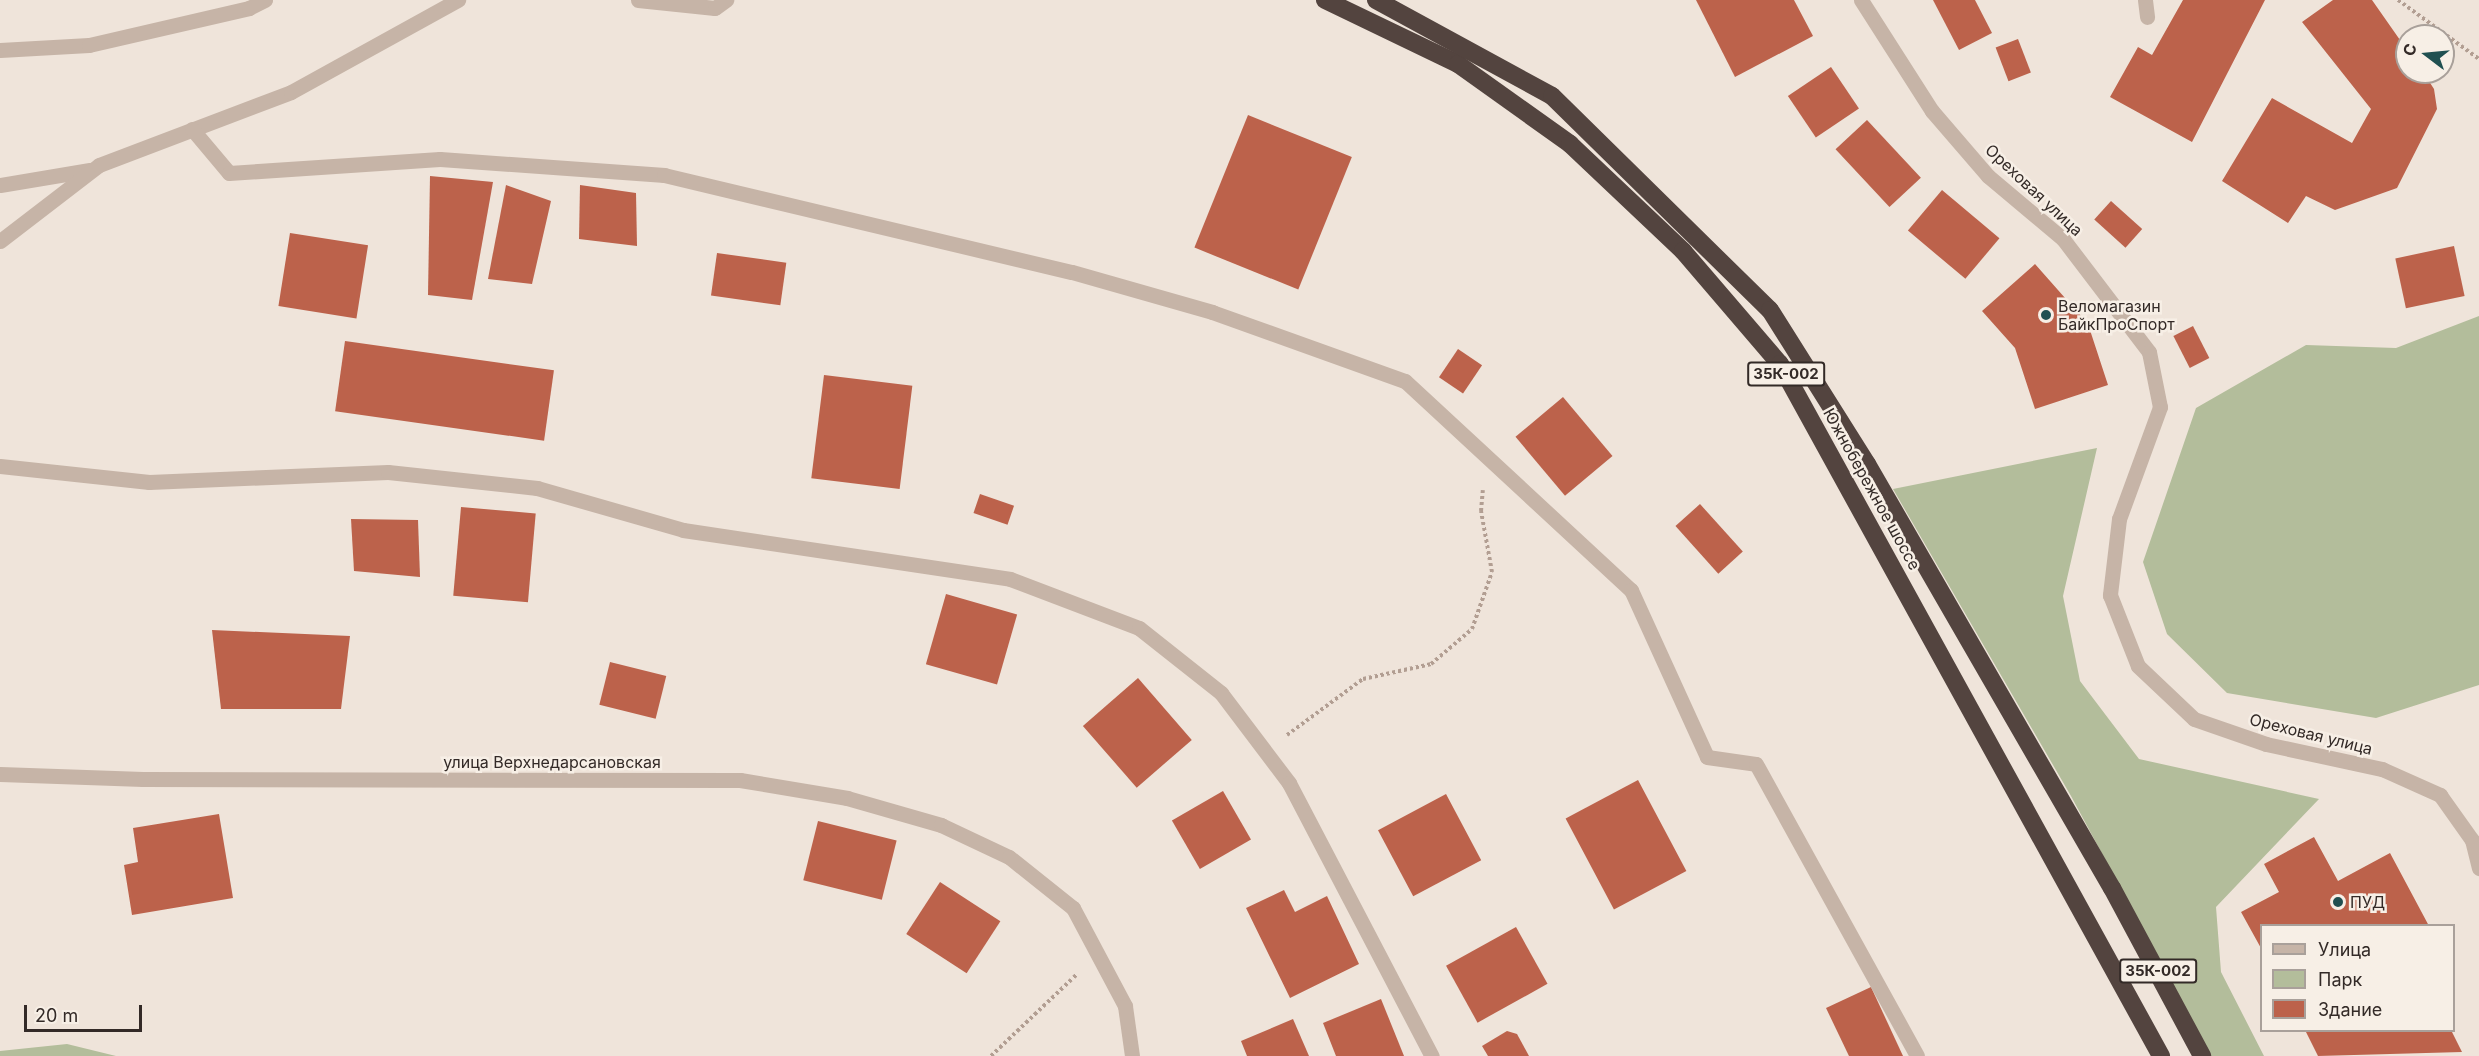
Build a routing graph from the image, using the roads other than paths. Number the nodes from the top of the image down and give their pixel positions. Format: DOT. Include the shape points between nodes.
graph roads {
  1 [pos="265,0"];
  2 [pos="458,0"];
  3 [pos="638,0"];
  4 [pos="726,0"];
  5 [pos="1325,0"];
  6 [pos="1376,0"];
  7 [pos="1861,0"];
  8 [pos="2145,0"];
  9 [pos="2147,17"];
  10 [pos="0,50"];
  11 [pos="192,129"];
  12 [pos="93,169"];
  13 [pos="0,185"];
  14 [pos="0,241"];
  15 [pos="0,466"];
  16 [pos="0,774"];
  17 [pos="2479,868"];
  18 [pos="1132,1056"];
  19 [pos="1432,1056"];
  20 [pos="1917,1056"];
  21 [pos="2161,1056"];
  22 [pos="2202,1056"];
  1 -- 10 [label="street" via="249,8 89,45"];
  2 -- 11 [label="street" via="291,92"];
  3 -- 4 [label="street" via="715,8"];
  5 -- 21 [label="highway, Южнобережное шоссе / 35К-002" via="1458,64 1570,144 1683,251 1780,364"];
  6 -- 22 [label="highway, Южнобережное шоссе / 35К-002" via="1552,96 1770,310 1867,464 2112,888"];
  7 -- 17 [label="street, Ореховая улица" via="1932,111 1988,176 2063,239 2149,352 2160,407 2119,519 2110,596 2138,666 2194,719 2266,744 2382,769 2440,795 2472,840"];
  8 -- 9 [label="street"];
  11 -- 12 [label="street"];
  11 -- 20 [label="street" via="229,172 440,159 664,175 1072,272 1212,312 1405,381 1631,590 1707,757 1756,764"];
  12 -- 13 [label="street"];
  12 -- 14 [label="street"];
  15 -- 19 [label="street" via="149,482 388,472 537,488 683,530 1010,579 1139,628 1221,693 1288,783"];
  16 -- 18 [label="street, улица Верхнедарсановская" via="143,779 741,780 848,798 941,825 1009,857 1073,908 1125,1006"];
}
